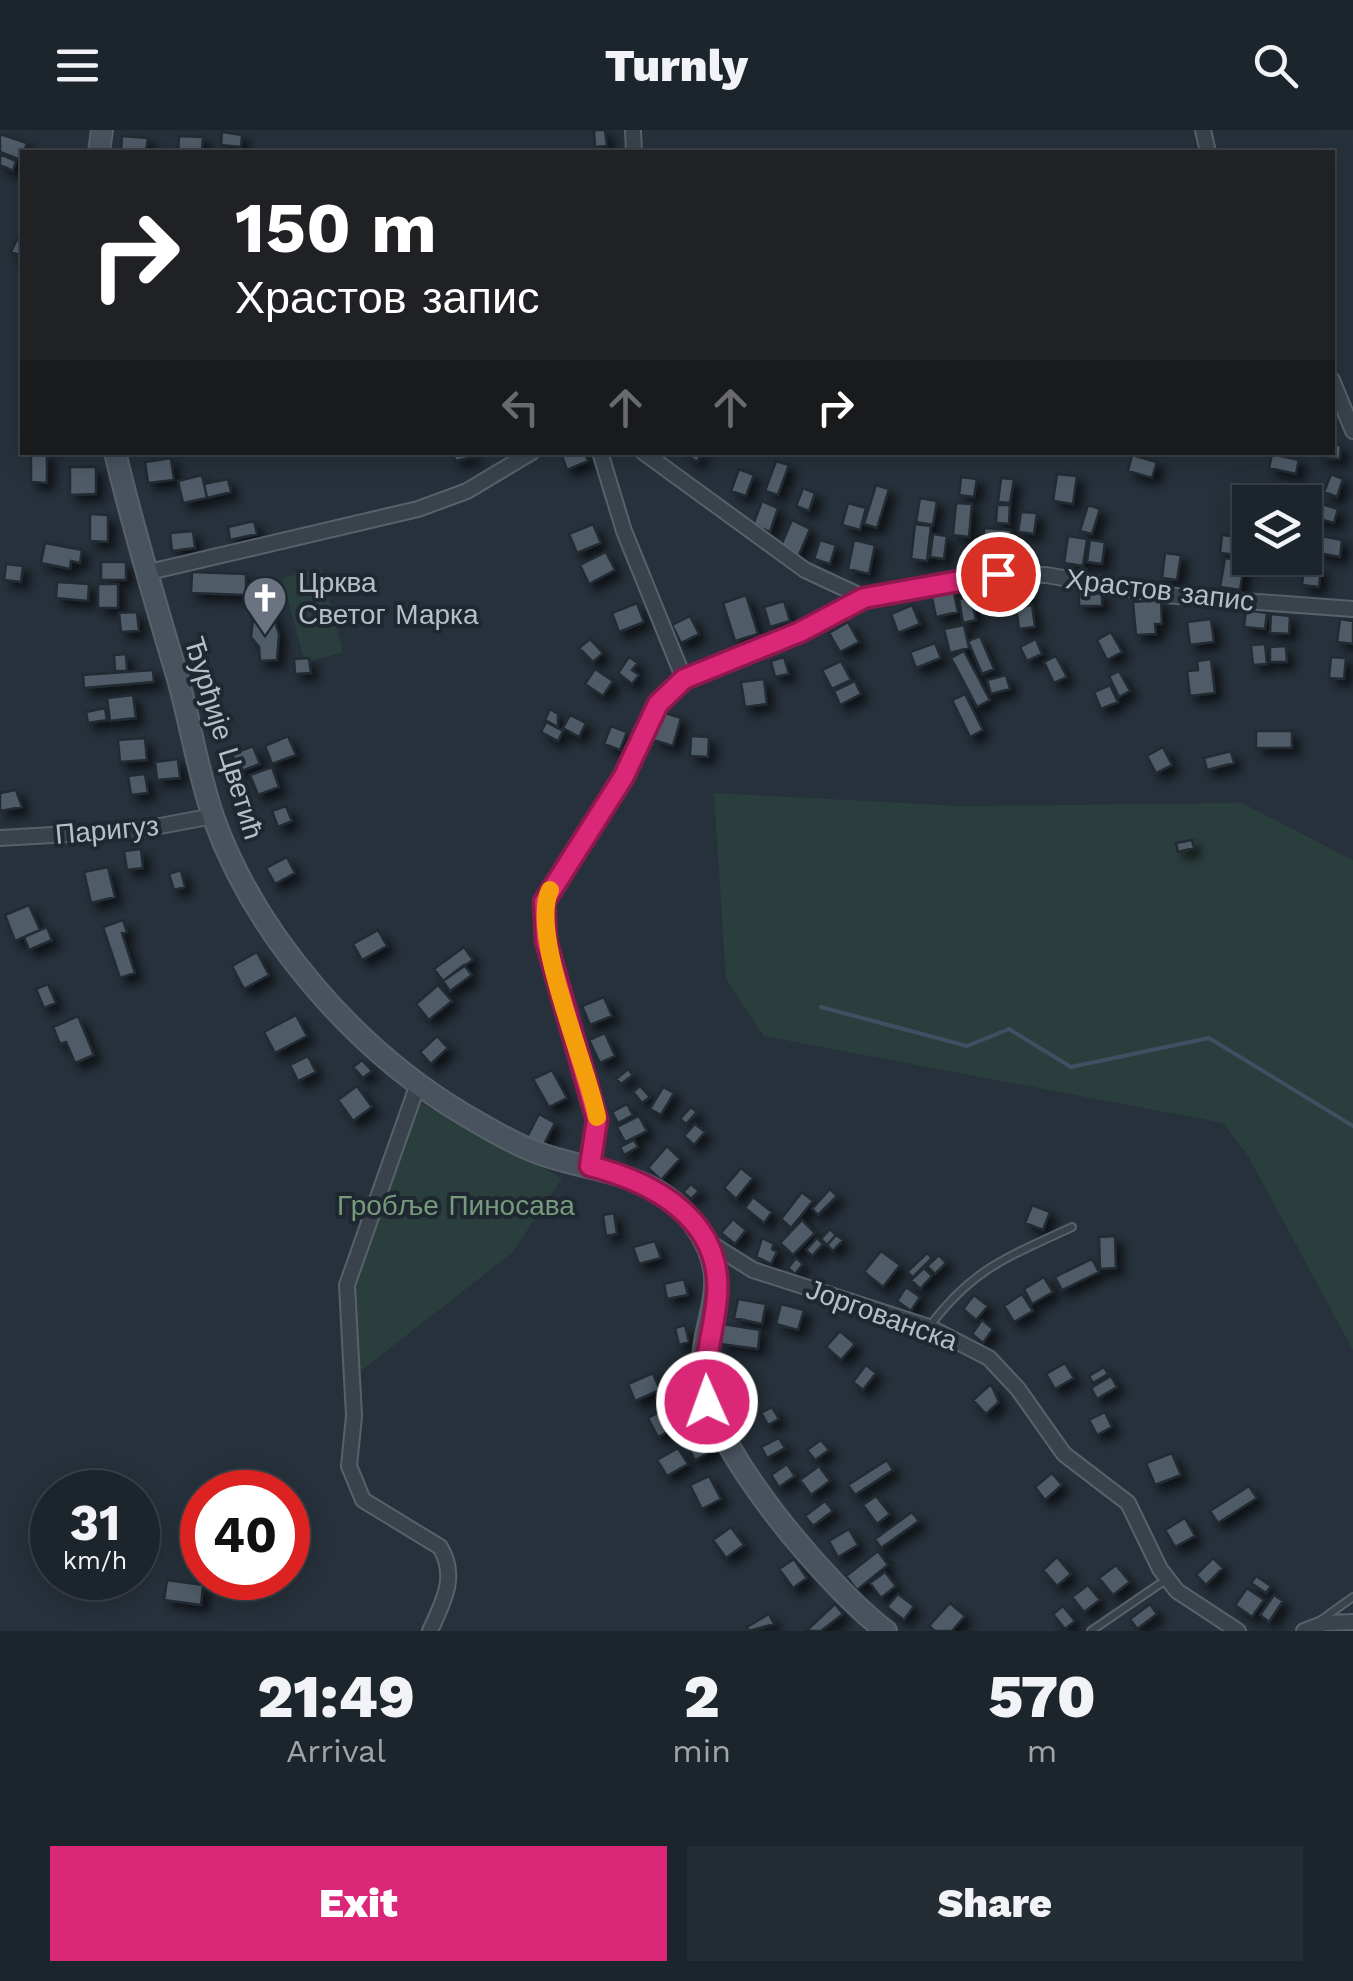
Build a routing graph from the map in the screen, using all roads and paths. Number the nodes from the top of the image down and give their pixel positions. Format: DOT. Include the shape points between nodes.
graph roads {
  1 [pos="1335,387"];
  2 [pos="1353,430"];
  3 [pos="116,455"];
  4 [pos="527,455"];
  5 [pos="601,455"];
  6 [pos="647,455"];
  7 [pos="145,572"];
  8 [pos="832,586"];
  9 [pos="864,598"];
  10 [pos="1353,608"];
  11 [pos="831,616"];
  12 [pos="684,679"];
  13 [pos="214,816"];
  14 [pos="0,838"];
  15 [pos="418,1084"];
  16 [pos="590,1166"];
  17 [pos="1072,1228"];
  18 [pos="704,1240"];
  19 [pos="930,1327"];
  20 [pos="1167,1580"];
  21 [pos="1353,1597"];
  22 [pos="1353,1622"];
  23 [pos="1311,1628"];
  24 [pos="430,1631"];
  25 [pos="886,1631"];
  26 [pos="1091,1631"];
  27 [pos="1238,1631"];
  1 -- 2 [label="street"];
  3 -- 7 [label="street, Ђурђије Цветић"];
  4 -- 7 [label="street" via="418,509"];
  5 -- 12 [label="street"];
  6 -- 8 [label="street"];
  7 -- 13 [label="street, Ђурђије Цветић"];
  8 -- 9 [label="street"];
  8 -- 11 [label="street"];
  9 -- 10 [label="street, Храстов запис" via="1021,573 1182,596"];
  9 -- 11 [label="street, Храстов запис"];
  11 -- 12 [label="street, Храстов запис"];
  12 -- 16 [label="street, Храстов запис" via="650,717 624,776 544,902 546,941 597,1120"];
  13 -- 14 [label="street, Паригуз" via="139,830"];
  13 -- 15 [label="street, Ђурђије Цветић" via="244,883 300,967"];
  15 -- 16 [label="street, Ђурђије Цветић" via="532,1150"];
  15 -- 24 [label="street" via="347,1285 350,1466 362,1500 424,1536 448,1559 449,1586"];
  16 -- 18 [label="street, Ђурђије Цветић" via="661,1191"];
  17 -- 19 [label="lane" via="976,1274"];
  18 -- 19 [label="street, Јоргованска" via="753,1270"];
  18 -- 25 [label="street, Ђурђије Цветић" via="718,1288 703,1376 720,1435 833,1581"];
  19 -- 20 [label="street, Јоргованска" via="990,1358 1064,1454 1120,1494"];
  20 -- 26 [label="lane"];
  20 -- 27 [label="street, Јоргованска"];
  21 -- 23 [label="lane"];
  22 -- 23 [label="street"];
}
